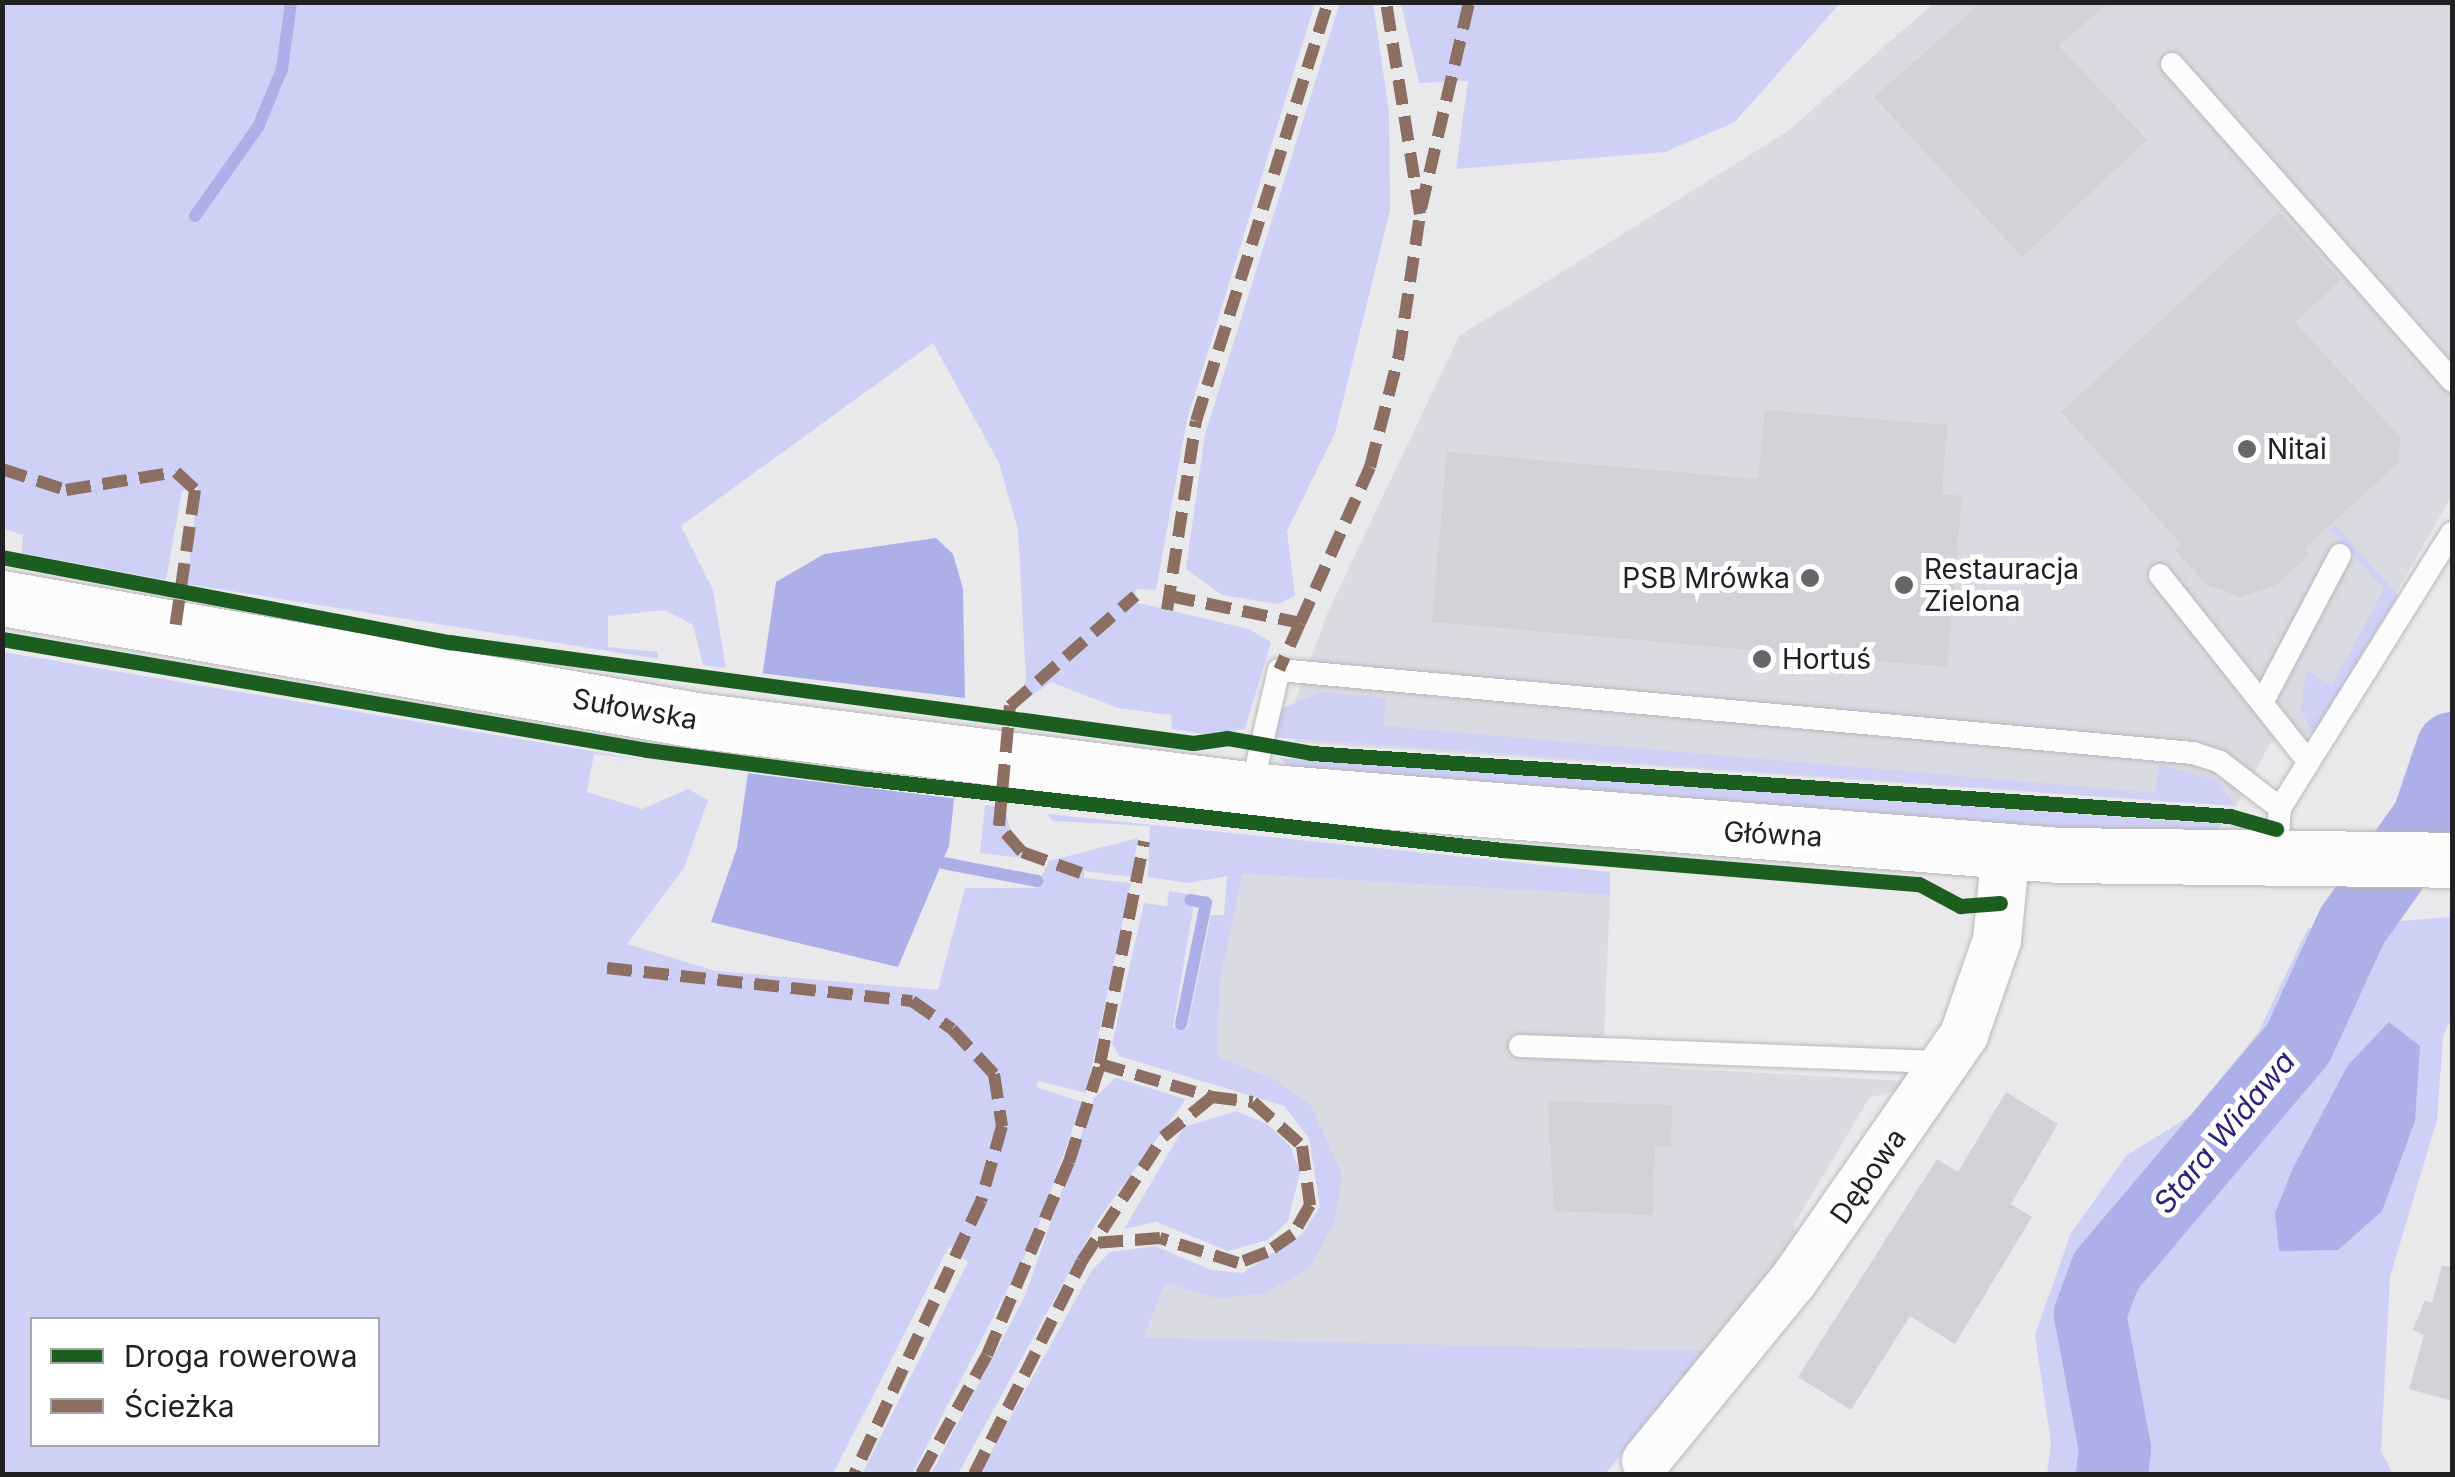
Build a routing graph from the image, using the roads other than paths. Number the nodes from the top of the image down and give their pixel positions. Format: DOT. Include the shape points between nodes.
graph roads {
  1 [pos="2172,64"];
  2 [pos="2452,382"];
  3 [pos="2452,533"];
  4 [pos="2340,555"];
  5 [pos="2160,575"];
  6 [pos="2,598"];
  7 [pos="2263,700"];
  8 [pos="2310,762"];
  9 [pos="1261,791"];
  10 [pos="2280,808"];
  11 [pos="2006,850"];
  12 [pos="2452,860"];
  13 [pos="2276,863"];
  14 [pos="1520,1046"];
  15 [pos="1948,1062"];
  16 [pos="1641,1468"];
  1 -- 2 [label="lane"];
  3 -- 8 [label="lane"];
  4 -- 7 [label="lane"];
  5 -- 7 [label="lane"];
  6 -- 9 [label="main road, Sułowska" via="696,720"];
  7 -- 8 [label="lane"];
  8 -- 10 [label="lane"];
  9 -- 10 [label="lane" via="1280,670 2193,754 2220,762"];
  9 -- 11 [label="main road, Główna"];
  10 -- 13 [label="lane"];
  11 -- 13 [label="main road, Główna"];
  11 -- 15 [label="street, Dębowa" via="1997,940"];
  12 -- 13 [label="main road, Główna"];
  14 -- 15 [label="lane"];
  15 -- 16 [label="street, Dębowa" via="1792,1281"];
}
